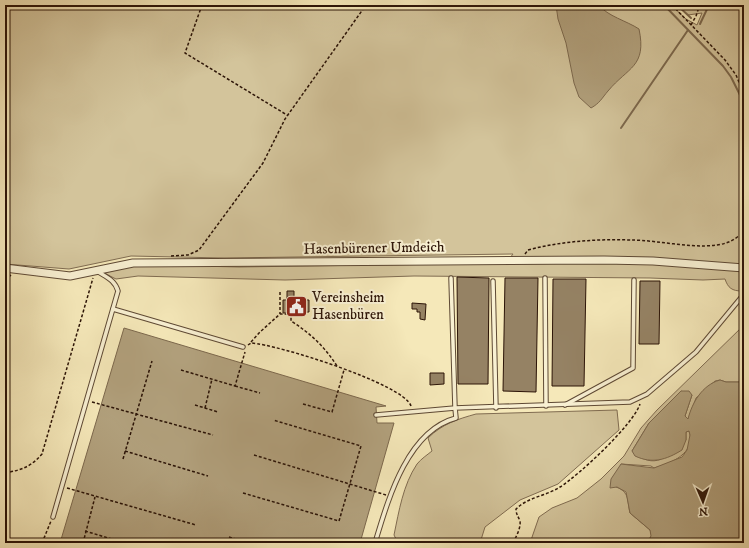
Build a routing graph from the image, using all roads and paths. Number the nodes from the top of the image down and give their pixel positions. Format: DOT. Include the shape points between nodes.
graph roads {
  1 [pos="202,5"];
  2 [pos="366,5"];
  3 [pos="672,5"];
  4 [pos="699,7"];
  5 [pos="691,25"];
  6 [pos="744,94"];
  7 [pos="288,115"];
  8 [pos="744,231"];
  9 [pos="521,259"];
  10 [pos="168,263"];
  11 [pos="5,268"];
  12 [pos="744,268"];
  13 [pos="96,271"];
  14 [pos="451,278"];
  15 [pos="545,278"];
  16 [pos="634,280"];
  17 [pos="494,281"];
  18 [pos="280,292"];
  19 [pos="744,294"];
  20 [pos="113,309"];
  21 [pos="280,314"];
  22 [pos="251,343"];
  23 [pos="244,349"];
  24 [pos="152,361"];
  25 [pos="337,366"];
  26 [pos="181,370"];
  27 [pos="344,370"];
  28 [pos="212,379"];
  29 [pos="235,386"];
  30 [pos="260,393"];
  31 [pos="641,398"];
  32 [pos="86,401"];
  33 [pos="303,404"];
  34 [pos="194,405"];
  35 [pos="546,406"];
  36 [pos="564,406"];
  37 [pos="205,408"];
  38 [pos="455,408"];
  39 [pos="496,408"];
  40 [pos="218,412"];
  41 [pos="411,412"];
  42 [pos="136,414"];
  43 [pos="376,415"];
  44 [pos="273,420"];
  45 [pos="213,435"];
  46 [pos="125,450"];
  47 [pos="254,454"];
  48 [pos="123,460"];
  49 [pos="5,473"];
  50 [pos="208,476"];
  51 [pos="351,484"];
  52 [pos="61,487"];
  53 [pos="244,493"];
  54 [pos="390,496"];
  55 [pos="95,497"];
  56 [pos="53,517"];
  57 [pos="196,525"];
  58 [pos="86,532"];
  59 [pos="229,537"];
  60 [pos="42,543"];
  61 [pos="83,543"];
  62 [pos="125,543"];
  63 [pos="249,543"];
  64 [pos="375,543"];
  65 [pos="513,543"];
  1 -- 7 [label="path" via="185,53"];
  2 -- 7 [label="path"];
  3 -- 5 [label="path"];
  4 -- 5 [label="path"];
  5 -- 6 [label="path" via="725,60 736,75"];
  7 -- 10 [label="path" via="263,163 199,250 188,255 172,255"];
  8 -- 9 [label="path" via="727,243 707,246 631,240 551,244 528,250"];
  9 -- 10 [label="street, Hasenbürener Umdeich"];
  9 -- 12 [label="street, Hasenbürener Umdeich" via="653,261"];
  10 -- 13 [label="street, Hasenbürener Umdeich" via="133,263"];
  11 -- 13 [label="street, Hasenbürener Umdeich" via="70,276"];
  13 -- 20 [label="lane" via="116,285 118,292"];
  13 -- 49 [label="path" via="42,454 23,470"];
  14 -- 38 [label="lane"];
  15 -- 35 [label="lane"];
  16 -- 36 [label="lane" via="633,368"];
  17 -- 39 [label="lane"];
  18 -- 21 [label="path"];
  19 -- 31 [label="lane" via="696,352"];
  20 -- 23 [label="lane"];
  20 -- 32 [label="lane"];
  21 -- 22 [label="path" via="256,335"];
  21 -- 25 [label="path" via="291,314 291,321 316,339"];
  22 -- 23 [label="path"];
  22 -- 25 [label="path" via="272,345"];
  23 -- 29 [label="path"];
  24 -- 42 [label="path"];
  25 -- 27 [label="path"];
  26 -- 28 [label="path"];
  27 -- 33 [label="path" via="332,412"];
  27 -- 41 [label="path" via="399,394 410,404"];
  28 -- 29 [label="path"];
  28 -- 37 [label="path"];
  29 -- 30 [label="path"];
  31 -- 36 [label="lane" via="630,402"];
  31 -- 65 [label="path" via="640,406 622,431 590,462 560,487 523,502 516,508 520,522"];
  32 -- 42 [label="path"];
  32 -- 52 [label="lane"];
  34 -- 37 [label="path"];
  35 -- 36 [label="lane"];
  35 -- 39 [label="lane"];
  37 -- 40 [label="path"];
  38 -- 39 [label="lane"];
  38 -- 41 [label="lane"];
  38 -- 54 [label="lane" via="456,418 434,428 408,458 396,478"];
  41 -- 43 [label="lane"];
  42 -- 45 [label="path"];
  42 -- 46 [label="path"];
  44 -- 51 [label="path" via="361,446"];
  46 -- 48 [label="path"];
  46 -- 50 [label="path"];
  47 -- 51 [label="path"];
  51 -- 53 [label="path" via="339,521"];
  51 -- 54 [label="path"];
  52 -- 55 [label="path"];
  52 -- 56 [label="lane"];
  54 -- 64 [label="lane"];
  55 -- 57 [label="path"];
  55 -- 58 [label="path"];
  56 -- 60 [label="path"];
  58 -- 61 [label="path"];
  58 -- 62 [label="path"];
  59 -- 63 [label="path"];
}
